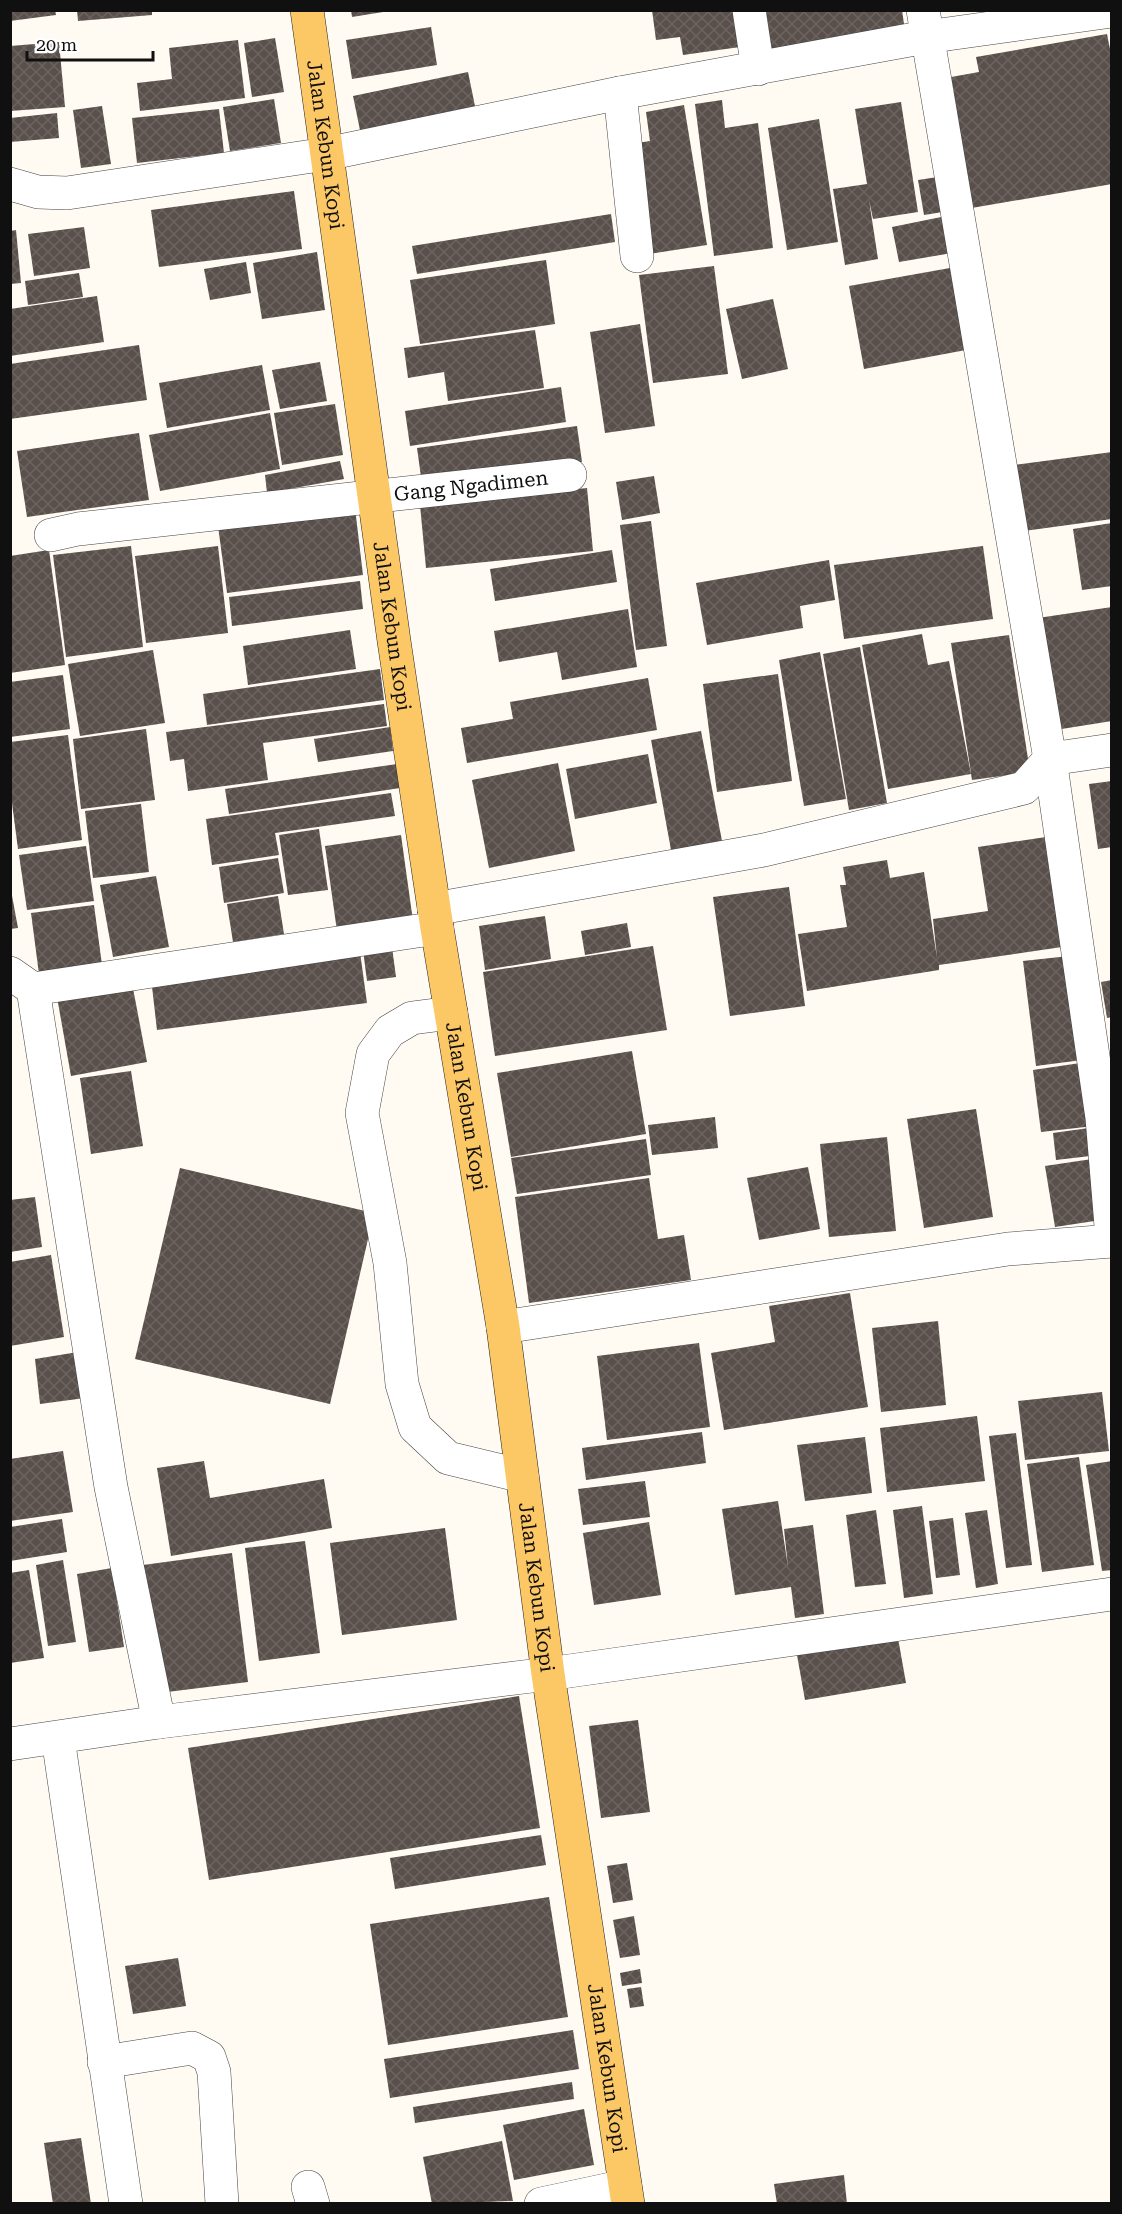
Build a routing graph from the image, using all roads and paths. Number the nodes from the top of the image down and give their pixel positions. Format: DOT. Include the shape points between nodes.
graph roads {
  1 [pos="307,10"];
  2 [pos="749,10"];
  3 [pos="1112,11"];
  4 [pos="925,24"];
  5 [pos="758,69"];
  6 [pos="620,93"];
  7 [pos="326,154"];
  8 [pos="10,184"];
  9 [pos="637,256"];
  10 [pos="570,475"];
  11 [pos="373,496"];
  12 [pos="51,535"];
  13 [pos="1112,750"];
  14 [pos="1050,759"];
  15 [pos="435,919"];
  16 [pos="22,981"];
  17 [pos="451,1012"];
  18 [pos="1112,1240"];
  19 [pos="503,1328"];
  20 [pos="522,1476"];
  21 [pos="1112,1594"];
  22 [pos="548,1674"];
  23 [pos="159,1722"];
  24 [pos="58,1738"];
  25 [pos="10,1744"];
  26 [pos="104,2062"];
  27 [pos="627,2195"];
  28 [pos="126,2204"];
  29 [pos="222,2204"];
  30 [pos="541,2204"];
  1 -- 7 [label="main road, Jalan Kebun Kopi"];
  2 -- 5 [label="street"];
  3 -- 4 [label="street"];
  4 -- 5 [label="street"];
  4 -- 14 [label="street"];
  5 -- 6 [label="street"];
  6 -- 7 [label="street"];
  6 -- 9 [label="street"];
  7 -- 8 [label="street" via="67,194 38,192"];
  7 -- 11 [label="main road, Jalan Kebun Kopi"];
  10 -- 11 [label="street, Gang Ngadimen"];
  11 -- 12 [label="street, Gang Ngadimen"];
  11 -- 15 [label="main road, Jalan Kebun Kopi"];
  13 -- 14 [label="street"];
  14 -- 15 [label="street" via="1024,788 764,850"];
  14 -- 18 [label="street" via="1102,1118"];
  15 -- 16 [label="street"];
  15 -- 17 [label="main road, Jalan Kebun Kopi"];
  16 -- 23 [label="street" via="111,1487"];
  17 -- 19 [label="main road, Jalan Kebun Kopi"];
  17 -- 20 [label="street" via="411,1018 390,1031 373,1054 362,1113 390,1263 402,1383 415,1427 448,1458"];
  18 -- 19 [label="street" via="1008,1249"];
  19 -- 20 [label="main road, Jalan Kebun Kopi"];
  20 -- 22 [label="main road, Jalan Kebun Kopi"];
  21 -- 22 [label="street"];
  22 -- 23 [label="street"];
  22 -- 27 [label="main road, Jalan Kebun Kopi"];
  23 -- 24 [label="street"];
  24 -- 25 [label="street"];
  24 -- 26 [label="street"];
  26 -- 28 [label="street"];
  26 -- 29 [label="street" via="192,2048 209,2057 214,2072"];
  27 -- 30 [label="street"];
}
